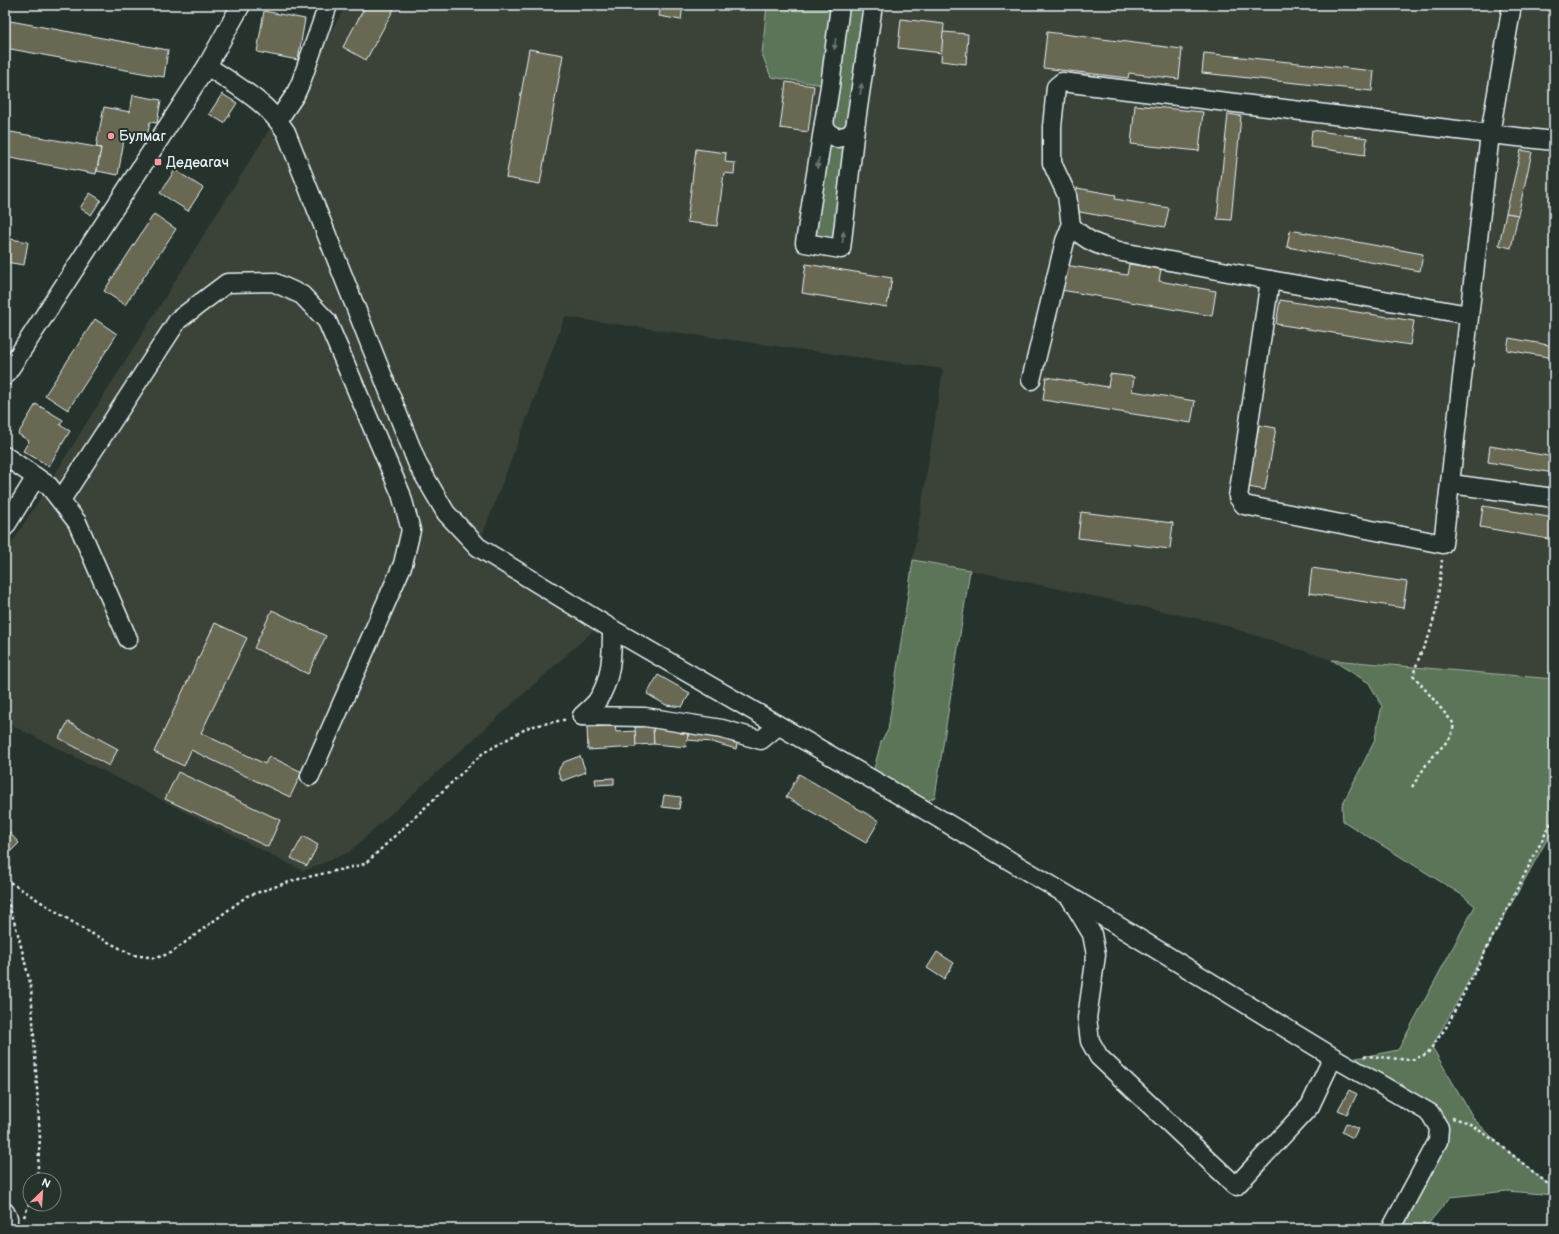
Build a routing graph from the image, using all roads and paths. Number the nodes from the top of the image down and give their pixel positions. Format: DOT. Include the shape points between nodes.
graph roads {
  1 [pos="241,5"];
  2 [pos="328,5"];
  3 [pos="840,5"];
  4 [pos="873,5"];
  5 [pos="1512,5"];
  6 [pos="207,66"];
  7 [pos="278,120"];
  8 [pos="824,124"];
  9 [pos="855,128"];
  10 [pos="1490,134"];
  11 [pos="1554,141"];
  12 [pos="1071,226"];
  13 [pos="1270,280"];
  14 [pos="1469,315"];
  15 [pos="5,376"];
  16 [pos="1031,380"];
  17 [pos="5,456"];
  18 [pos="36,477"];
  19 [pos="1451,484"];
  20 [pos="1554,498"];
  21 [pos="61,500"];
  22 [pos="5,527"];
  23 [pos="1443,544"];
  24 [pos="612,629"];
  25 [pos="128,639"];
  26 [pos="582,716"];
  27 [pos="778,726"];
  28 [pos="310,776"];
  29 [pos="1412,787"];
  30 [pos="1554,817"];
  31 [pos="5,879"];
  32 [pos="5,893"];
  33 [pos="1069,896"];
  34 [pos="1337,1059"];
  35 [pos="1430,1113"];
  36 [pos="38,1172"];
  37 [pos="1554,1189"];
  38 [pos="5,1212"];
  39 [pos="8,1229"];
  40 [pos="1391,1229"];
  1 -- 6 [label="street"];
  2 -- 7 [label="street" via="301,82"];
  3 -- 8 [label="street, one-way"];
  9 -- 4 [label="street, one-way"];
  5 -- 10 [label="street"];
  6 -- 7 [label="street" via="261,102"];
  6 -- 15 [label="street"];
  7 -- 24 [label="street" via="286,132 418,465 446,513 478,547"];
  8 -- 9 [label="street" via="827,132 837,138 850,135"];
  8 -- 9 [label="street, one-way" via="805,243 841,249"];
  10 -- 11 [label="street"];
  10 -- 12 [label="street" via="1062,82 1056,87 1052,163 1066,195"];
  10 -- 14 [label="street"];
  12 -- 13 [label="street" via="1084,238 1122,252"];
  12 -- 16 [label="street" via="1065,241"];
  13 -- 14 [label="street"];
  13 -- 23 [label="street" via="1238,497 1244,505"];
  14 -- 19 [label="street"];
  17 -- 18 [label="street"];
  18 -- 21 [label="street" via="49,486"];
  18 -- 22 [label="street"];
  19 -- 20 [label="street"];
  19 -- 23 [label="street"];
  21 -- 25 [label="street" via="76,522"];
  21 -- 28 [label="street" via="178,320 227,283 273,282 302,295 327,321 401,494 411,530 403,564"];
  23 -- 29 [label="path" via="1437,607 1430,636 1413,675 1454,724 1451,737 1428,762"];
  24 -- 26 [label="street" via="612,662 604,686 597,701"];
  24 -- 27 [label="street"];
  26 -- 27 [label="street" via="645,718 722,729 761,740"];
  26 -- 31 [label="path" via="529,727 483,753 365,864 294,880 247,896 171,953 156,958 133,955 86,930"];
  27 -- 33 [label="street"];
  30 -- 34 [label="path" via="1446,1026 1427,1054 1410,1060 1368,1056"];
  32 -- 36 [label="path" via="31,987 40,1138"];
  33 -- 34 [label="street"];
  33 -- 34 [label="street" via="1092,934 1096,955 1087,1018 1090,1041 1099,1057 1236,1186 1310,1106"];
  34 -- 35 [label="street"];
  35 -- 37 [label="path" via="1467,1122 1498,1143"];
  35 -- 40 [label="street" via="1439,1128 1438,1141"];
  38 -- 39 [label="street"];
}
